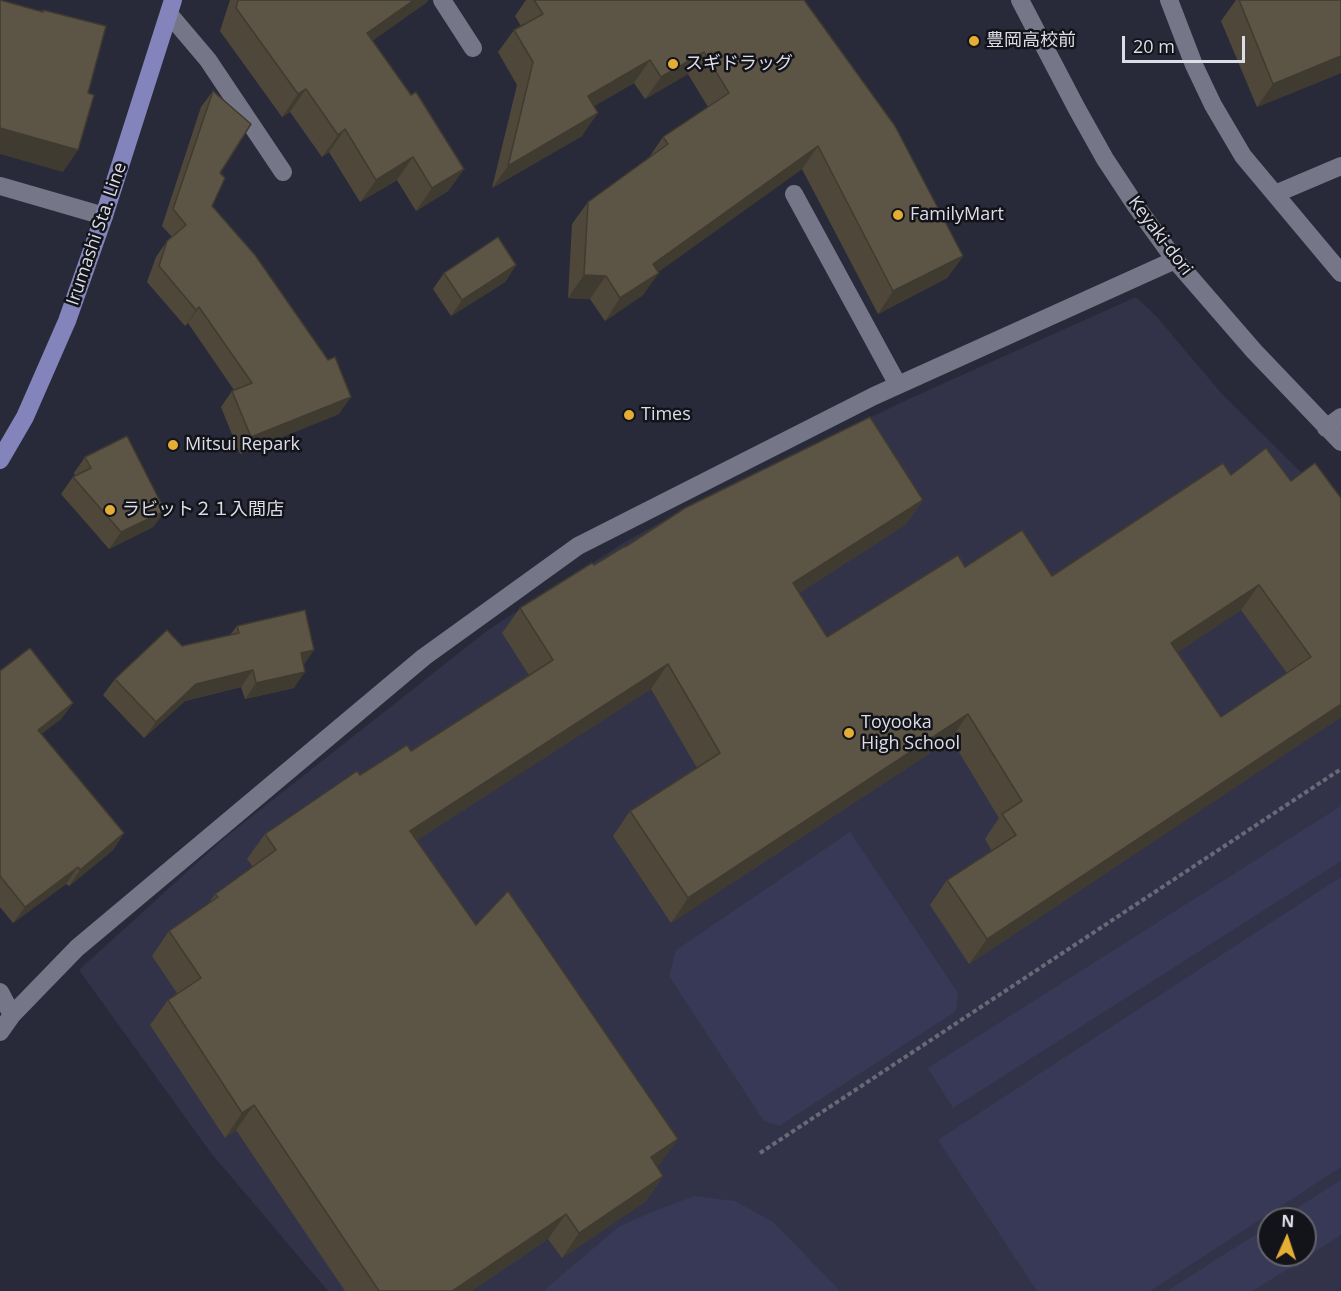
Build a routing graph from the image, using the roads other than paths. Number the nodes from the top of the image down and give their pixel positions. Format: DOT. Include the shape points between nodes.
graph roads {
  1 [pos="442,0"];
  2 [pos="1020,0"];
  3 [pos="1169,0"];
  4 [pos="171,7"];
  5 [pos="473,48"];
  6 [pos="1341,166"];
  7 [pos="283,172"];
  8 [pos="0,186"];
  9 [pos="794,194"];
  10 [pos="1275,194"];
  11 [pos="104,216"];
  12 [pos="1176,260"];
  13 [pos="1341,273"];
  14 [pos="898,385"];
  15 [pos="1334,422"];
  16 [pos="1341,442"];
  17 [pos="0,460"];
  18 [pos="0,992"];
  19 [pos="12,1015"];
  20 [pos="0,1032"];
  1 -- 5 [label="street"];
  2 -- 12 [label="street, Keyaki-dori" via="1106,159"];
  3 -- 10 [label="street" via="1213,105 1243,156"];
  4 -- 7 [label="street"];
  4 -- 11 [label="main road, Irumashi Sta. Line"];
  6 -- 10 [label="street"];
  8 -- 11 [label="street"];
  9 -- 14 [label="street"];
  10 -- 13 [label="street"];
  11 -- 17 [label="main road, Irumashi Sta. Line" via="67,321 25,417"];
  12 -- 14 [label="street"];
  12 -- 15 [label="street, Keyaki-dori" via="1254,351"];
  14 -- 19 [label="street" via="578,546 424,657 76,948"];
  15 -- 16 [label="street, Keyaki-dori"];
  18 -- 19 [label="street"];
  19 -- 20 [label="street"];
}
